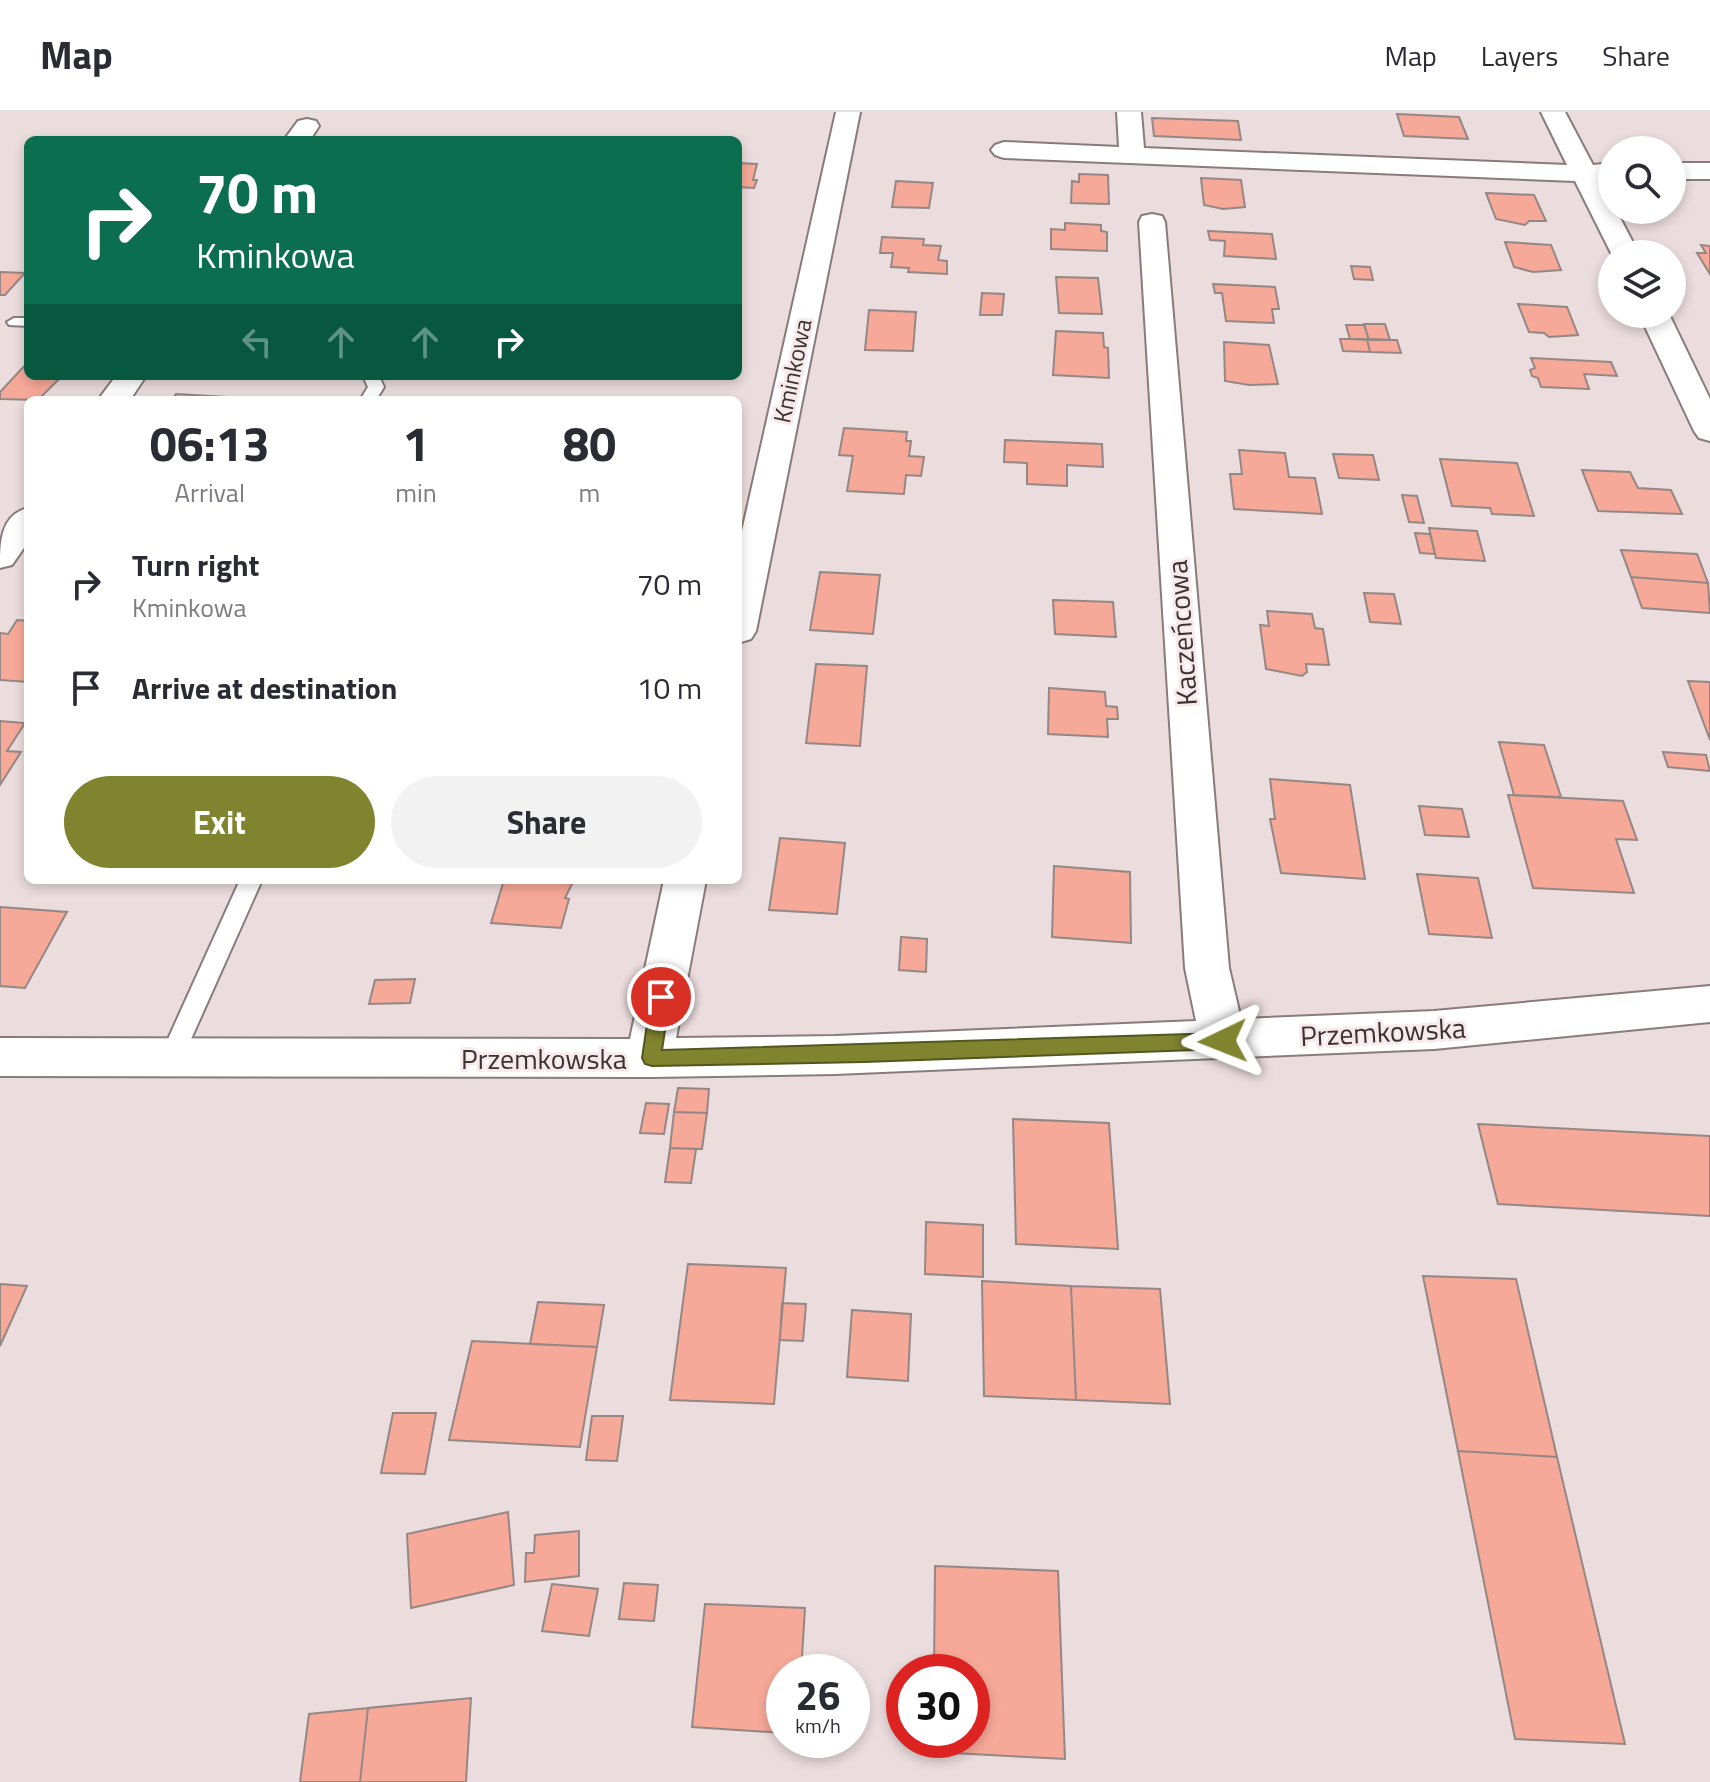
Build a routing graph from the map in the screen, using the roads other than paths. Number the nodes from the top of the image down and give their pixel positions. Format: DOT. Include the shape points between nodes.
graph roads {
  1 [pos="848,112"];
  2 [pos="1129,112"];
  3 [pos="1553,112"];
  4 [pos="1004,150"];
  5 [pos="1132,155"];
  6 [pos="1686,171"];
  7 [pos="1710,171"];
  8 [pos="1598,172"];
  9 [pos="1598,173"];
  10 [pos="1152,222"];
  11 [pos="1661,328"];
  12 [pos="1710,431"];
  13 [pos="24,524"];
  14 [pos="0,557"];
  15 [pos="742,612"];
  16 [pos="249,884"];
  17 [pos="684,884"];
  18 [pos="1710,1004"];
  19 [pos="1223,1041"];
  20 [pos="0,1057"];
  21 [pos="652,1058"];
  22 [pos="171,1059"];
  1 -- 15 [label="street, Kminkowa"];
  2 -- 5 [label="street"];
  3 -- 8 [label="street"];
  4 -- 5 [label="street"];
  5 -- 9 [label="street"];
  6 -- 7 [label="street"];
  10 -- 19 [label="street, Kaczeńcowa" via="1207,968"];
  11 -- 12 [label="street"];
  13 -- 14 [label="street"];
  16 -- 22 [label="lane"];
  17 -- 21 [label="street"];
  18 -- 19 [label="street, Przemkowska" via="1434,1030"];
  19 -- 21 [label="street, Przemkowska"];
  20 -- 22 [label="street, Przemkowska"];
  21 -- 22 [label="street, Przemkowska"];
}
